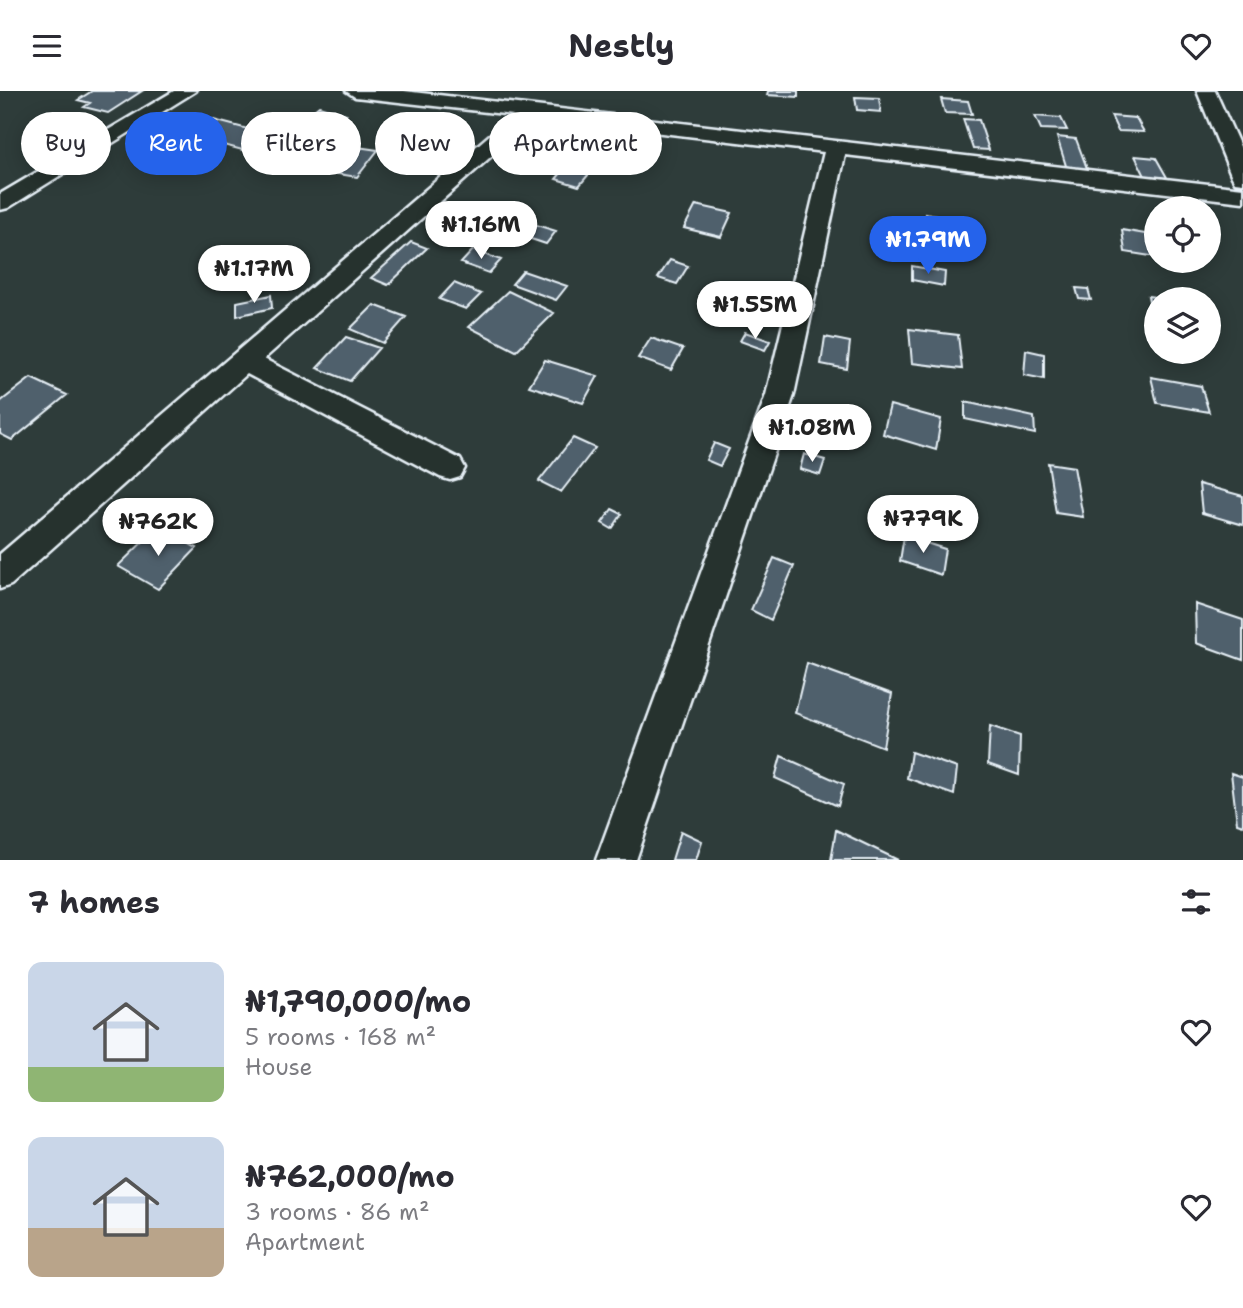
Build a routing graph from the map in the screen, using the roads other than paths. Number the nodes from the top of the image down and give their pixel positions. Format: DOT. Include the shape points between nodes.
graph roads {
  1 [pos="187,91"];
  2 [pos="355,91"];
  3 [pos="1206,91"];
  4 [pos="520,112"];
  5 [pos="662,128"];
  6 [pos="489,147"];
  7 [pos="836,147"];
  8 [pos="1243,177"];
  9 [pos="1243,195"];
  10 [pos="0,203"];
  11 [pos="244,361"];
  12 [pos="450,468"];
  13 [pos="0,574"];
  14 [pos="616,860"];
  1 -- 10 [label="street"];
  2 -- 4 [label="street"];
  3 -- 8 [label="street"];
  5 -- 7 [label="street"];
  6 -- 11 [label="street"];
  7 -- 9 [label="street"];
  7 -- 14 [label="street" via="780,395"];
  11 -- 12 [label="street"];
  11 -- 13 [label="street"];
}
